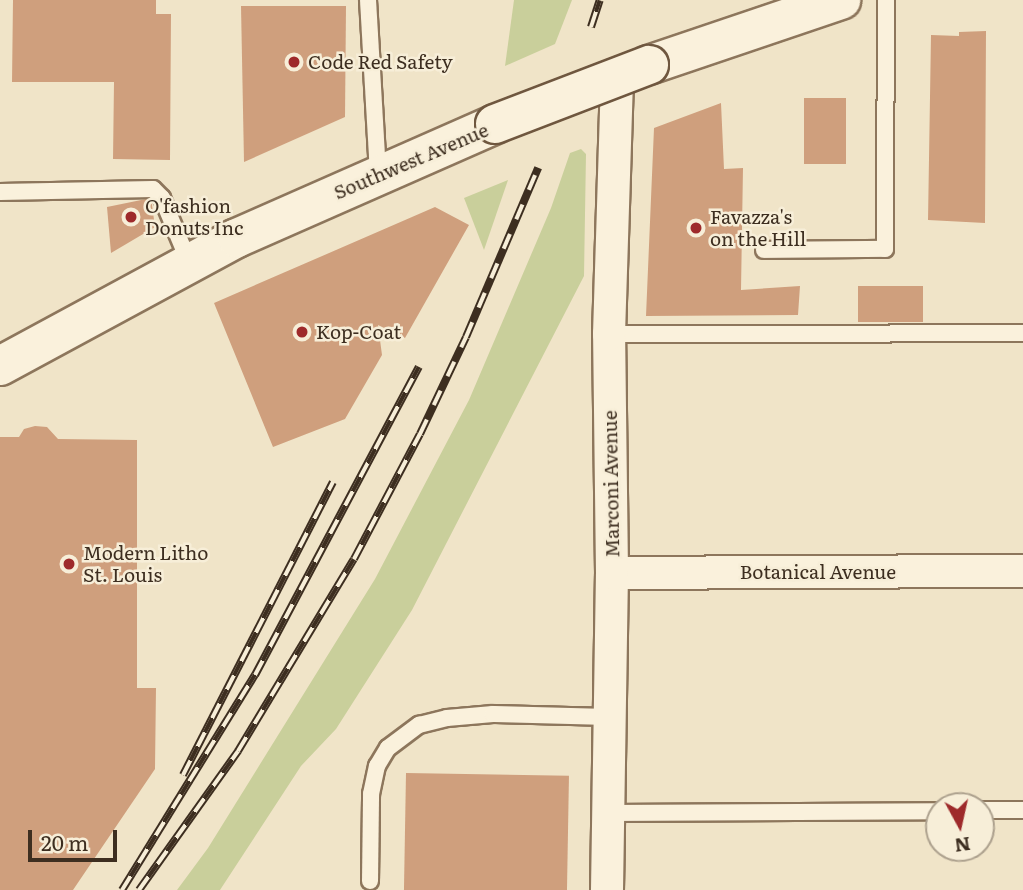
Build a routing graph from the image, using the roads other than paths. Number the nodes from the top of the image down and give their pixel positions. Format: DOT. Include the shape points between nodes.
graph roads {
  1 [pos="368,0"];
  2 [pos="841,0"];
  3 [pos="886,0"];
  4 [pos="785,9"];
  5 [pos="633,71"];
  6 [pos="379,174"];
  7 [pos="0,192"];
  8 [pos="764,250"];
  9 [pos="189,262"];
  10 [pos="1023,332"];
  11 [pos="609,334"];
  12 [pos="0,366"];
  13 [pos="1023,571"];
  14 [pos="612,573"];
  15 [pos="610,717"];
  16 [pos="995,810"];
  17 [pos="1023,810"];
  18 [pos="925,811"];
  19 [pos="608,813"];
  20 [pos="370,881"];
  21 [pos="607,890"];
  1 -- 6 [label="lane"];
  2 -- 4 [label="street, Southwest Avenue"];
  3 -- 8 [label="lane" via="885,250"];
  4 -- 5 [label="street, Southwest Avenue"];
  5 -- 6 [label="street, Southwest Avenue, bridge"];
  5 -- 11 [label="street, Marconi Avenue" via="615,130"];
  6 -- 9 [label="street, Southwest Avenue"];
  7 -- 9 [label="lane" via="153,190 162,198"];
  9 -- 12 [label="street, Southwest Avenue"];
  10 -- 11 [label="lane"];
  11 -- 14 [label="street, Marconi Avenue"];
  13 -- 14 [label="street, Botanical Avenue"];
  14 -- 15 [label="street, Marconi Avenue"];
  15 -- 19 [label="street, Marconi Avenue"];
  15 -- 20 [label="lane" via="493,714 419,724 388,748 377,766 371,794"];
  16 -- 17 [label="lane"];
  18 -- 19 [label="lane"];
  19 -- 21 [label="street, Marconi Avenue"];
}
